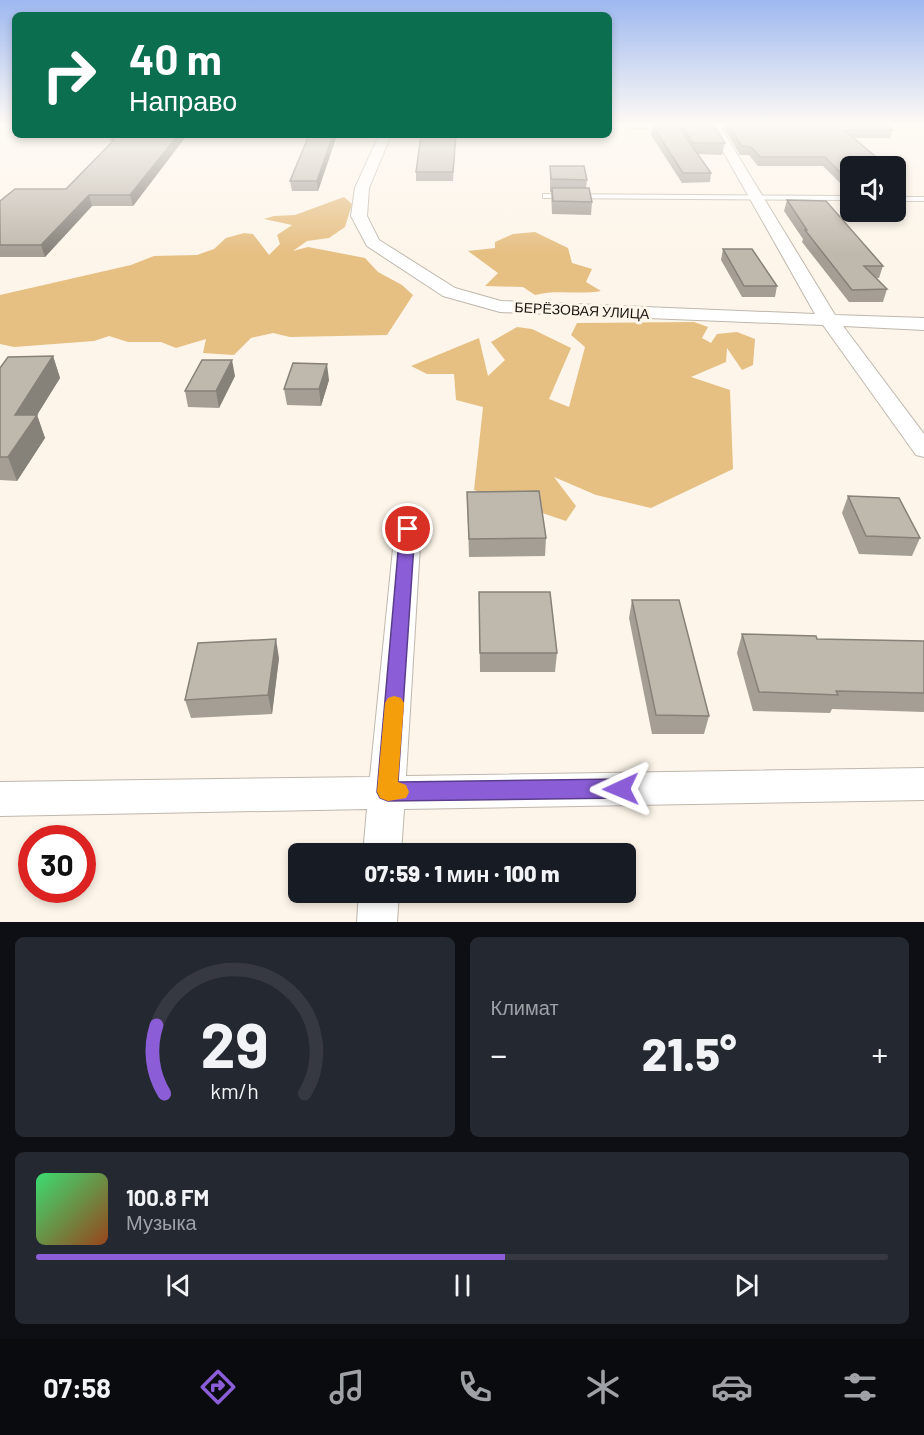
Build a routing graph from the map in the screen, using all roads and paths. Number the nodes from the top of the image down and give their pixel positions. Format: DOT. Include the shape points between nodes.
graph roads {
  1 [pos="371,167"];
  2 [pos="740,167"];
  3 [pos="546,196"];
  4 [pos="755,198"];
  5 [pos="840,198"];
  6 [pos="906,199"];
  7 [pos="924,199"];
  8 [pos="829,321"];
  9 [pos="924,324"];
  10 [pos="924,450"];
  11 [pos="408,529"];
  12 [pos="924,784"];
  13 [pos="388,792"];
  14 [pos="0,799"];
  15 [pos="383,843"];
  16 [pos="378,903"];
  17 [pos="377,922"];
  1 -- 8 [label="street, БЕРЁЗОВАЯ УЛИЦА" via="362,188 359,216 373,243 449,292 500,306"];
  2 -- 4 [label="street"];
  3 -- 4 [label="lane"];
  4 -- 5 [label="lane"];
  4 -- 8 [label="street"];
  6 -- 7 [label="lane"];
  8 -- 9 [label="street, БЕРЁЗОВАЯ УЛИЦА"];
  8 -- 10 [label="street"];
  11 -- 13 [label="street"];
  12 -- 13 [label="street"];
  13 -- 14 [label="street"];
  13 -- 15 [label="street"];
  16 -- 17 [label="street"];
}
